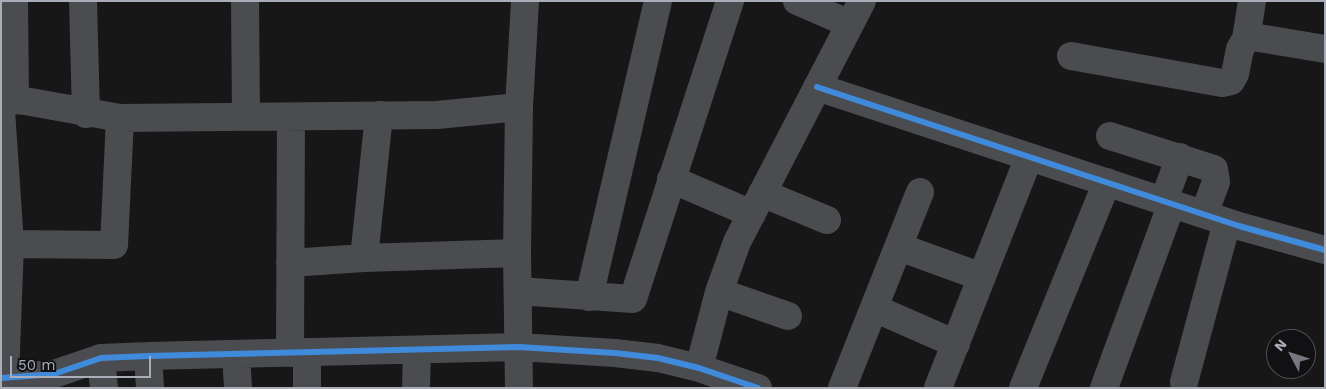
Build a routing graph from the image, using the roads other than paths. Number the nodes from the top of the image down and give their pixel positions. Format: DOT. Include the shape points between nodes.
graph roads {
  1 [pos="14,1"];
  2 [pos="83,1"];
  3 [pos="245,1"];
  4 [pos="525,1"];
  5 [pos="658,1"];
  6 [pos="730,1"];
  7 [pos="797,1"];
  8 [pos="1252,1"];
  9 [pos="856,13"];
  10 [pos="1246,39"];
  11 [pos="1325,49"];
  12 [pos="1071,56"];
  13 [pos="817,87"];
  14 [pos="6,103"];
  15 [pos="519,107"];
  16 [pos="86,114"];
  17 [pos="379,115"];
  18 [pos="291,117"];
  19 [pos="120,118"];
  20 [pos="246,118"];
  21 [pos="1110,136"];
  22 [pos="1030,156"];
  23 [pos="1180,157"];
  24 [pos="671,179"];
  25 [pos="1107,182"];
  26 [pos="920,192"];
  27 [pos="1168,202"];
  28 [pos="757,203"];
  29 [pos="1215,218"];
  30 [pos="827,220"];
  31 [pos="10,244"];
  32 [pos="898,247"];
  33 [pos="1325,250"];
  34 [pos="517,253"];
  35 [pos="364,258"];
  36 [pos="290,263"];
  37 [pos="982,277"];
  38 [pos="518,291"];
  39 [pos="719,292"];
  40 [pos="589,297"];
  41 [pos="874,308"];
  42 [pos="788,316"];
  43 [pos="956,344"];
  44 [pos="519,347"];
  45 [pos="417,350"];
  46 [pos="299,352"];
  47 [pos="236,354"];
  48 [pos="148,356"];
  49 [pos="101,358"];
  50 [pos="699,368"];
  51 [pos="3,378"];
  52 [pos="1184,382"];
  53 [pos="104,388"];
  54 [pos="150,388"];
  55 [pos="238,388"];
  56 [pos="307,388"];
  57 [pos="416,388"];
  58 [pos="519,388"];
  59 [pos="758,388"];
  60 [pos="842,388"];
  61 [pos="938,388"];
  62 [pos="1023,388"];
  63 [pos="1104,388"];
  1 -- 14 [label="street"];
  2 -- 16 [label="street"];
  3 -- 20 [label="street"];
  4 -- 15 [label="street"];
  5 -- 40 [label="street"];
  6 -- 24 [label="street"];
  7 -- 9 [label="street"];
  8 -- 10 [label="street"];
  9 -- 13 [label="street"];
  10 -- 11 [label="street" via="1253,36"];
  10 -- 12 [label="street" via="1240,49 1236,74 1231,81 1222,83"];
  13 -- 22 [label="street"];
  13 -- 28 [label="street"];
  14 -- 16 [label="street"];
  14 -- 31 [label="street"];
  15 -- 17 [label="street"];
  15 -- 34 [label="street"];
  16 -- 19 [label="street"];
  17 -- 18 [label="street"];
  17 -- 35 [label="street"];
  18 -- 20 [label="street"];
  18 -- 36 [label="street"];
  19 -- 20 [label="street"];
  19 -- 31 [label="street" via="114,245"];
  21 -- 23 [label="street"];
  22 -- 25 [label="street"];
  22 -- 37 [label="street"];
  23 -- 27 [label="street"];
  23 -- 29 [label="street" via="1214,169 1217,175"];
  24 -- 28 [label="street"];
  24 -- 40 [label="street" via="633,299"];
  25 -- 27 [label="street"];
  25 -- 62 [label="street"];
  26 -- 32 [label="street"];
  27 -- 29 [label="street"];
  27 -- 63 [label="street"];
  28 -- 30 [label="street"];
  28 -- 39 [label="street" via="737,242"];
  29 -- 33 [label="street"];
  29 -- 52 [label="street"];
  31 -- 51 [label="street"];
  32 -- 37 [label="street"];
  32 -- 41 [label="street"];
  34 -- 35 [label="street"];
  34 -- 38 [label="street"];
  35 -- 36 [label="street"];
  36 -- 46 [label="street"];
  37 -- 43 [label="street"];
  38 -- 40 [label="street"];
  38 -- 44 [label="street"];
  39 -- 42 [label="street"];
  39 -- 50 [label="street"];
  41 -- 43 [label="street"];
  41 -- 60 [label="street"];
  43 -- 61 [label="street"];
  44 -- 45 [label="street"];
  44 -- 50 [label="street" via="658,358"];
  44 -- 58 [label="street"];
  45 -- 46 [label="street"];
  45 -- 57 [label="street"];
  46 -- 47 [label="street"];
  46 -- 56 [label="street"];
  47 -- 48 [label="street"];
  47 -- 55 [label="street"];
  48 -- 49 [label="street"];
  48 -- 54 [label="street"];
  49 -- 51 [label="street" via="54,374"];
  49 -- 53 [label="street"];
  50 -- 59 [label="street"];
}
